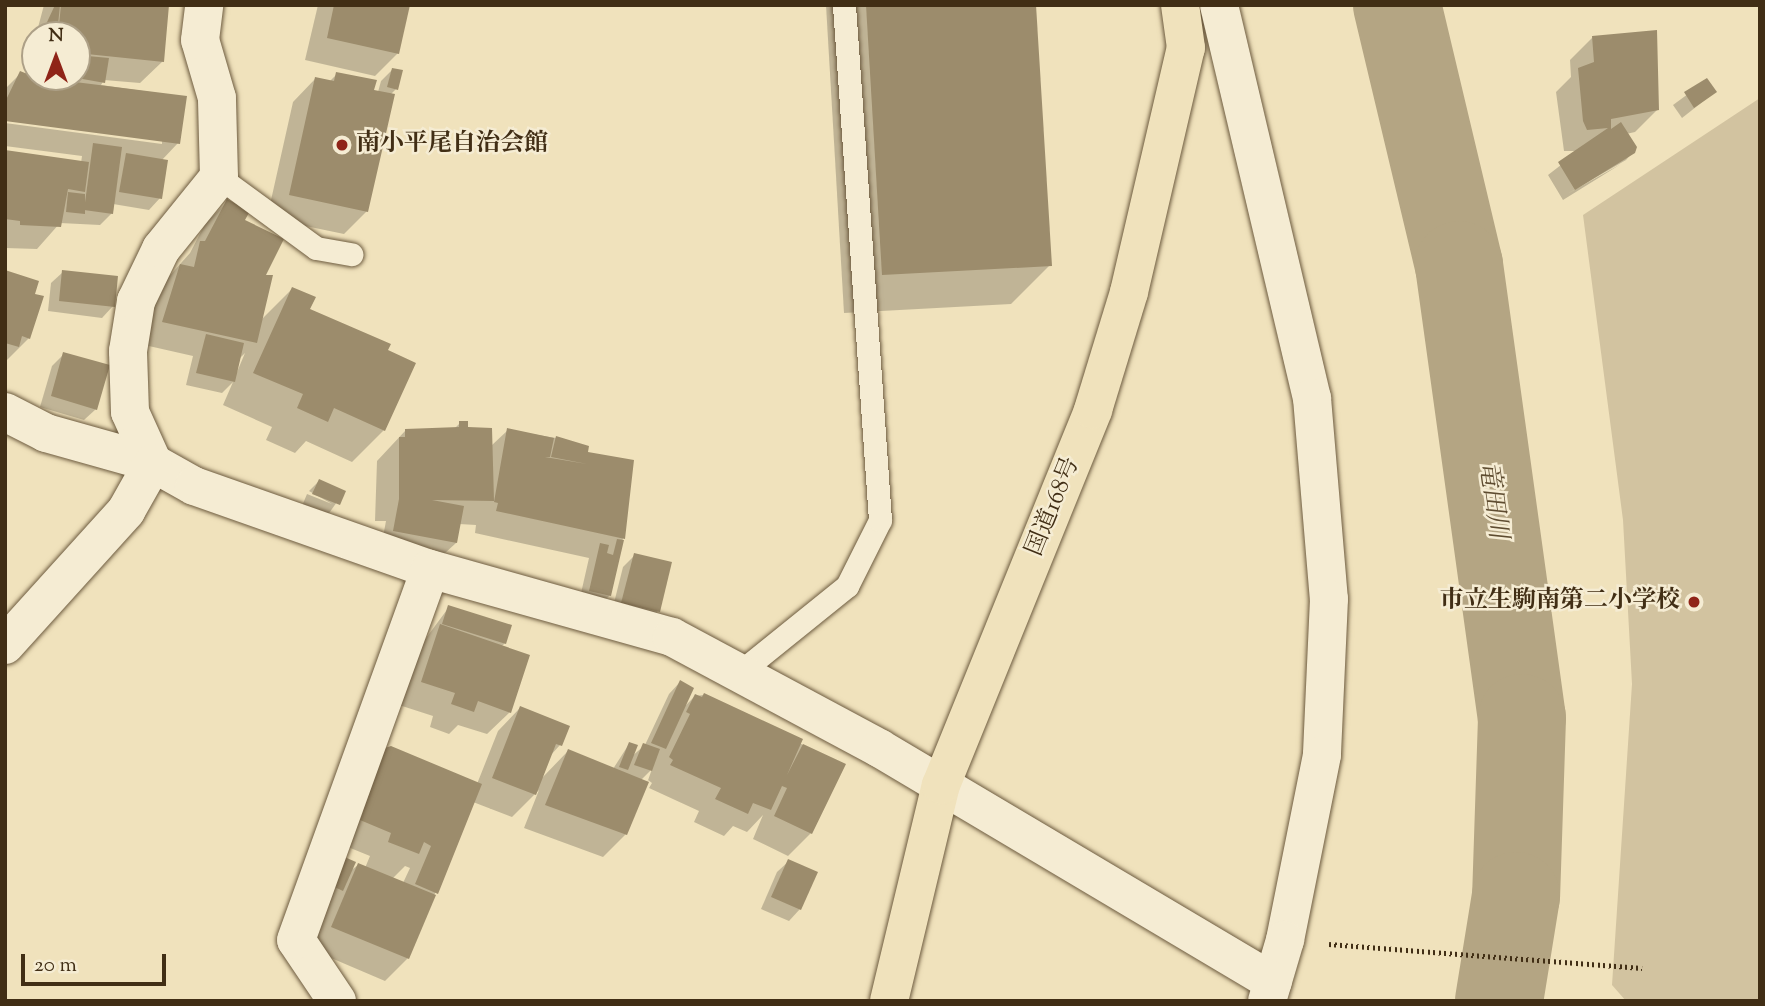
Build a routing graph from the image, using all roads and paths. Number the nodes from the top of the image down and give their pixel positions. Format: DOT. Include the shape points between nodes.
graph roads {
  1 [pos="204,5"];
  2 [pos="844,5"];
  3 [pos="1180,5"];
  4 [pos="1219,5"];
  5 [pos="219,177"];
  6 [pos="351,254"];
  7 [pos="5,412"];
  8 [pos="153,463"];
  9 [pos="430,569"];
  10 [pos="5,645"];
  11 [pos="738,673"];
  12 [pos="941,785"];
  13 [pos="1285,940"];
  14 [pos="1642,968"];
  15 [pos="1270,992"];
  16 [pos="337,1001"];
  17 [pos="889,1001"];
  1 -- 5 [label="street" via="201,40 217,98"];
  2 -- 11 [label="lane" via="880,520 847,586"];
  3 -- 12 [label="highway, 国道168号" via="1186,48 1161,170 1093,410"];
  4 -- 13 [label="street" via="1312,398 1329,599 1322,755"];
  5 -- 6 [label="lane" via="316,248"];
  5 -- 8 [label="street" via="161,249 136,300 128,351 130,412"];
  7 -- 8 [label="street" via="46,433"];
  8 -- 9 [label="street" via="194,486"];
  8 -- 10 [label="street" via="125,511"];
  9 -- 11 [label="street" via="672,637"];
  9 -- 16 [label="street" via="296,940"];
  11 -- 12 [label="street"];
  12 -- 15 [label="street"];
  12 -- 17 [label="highway, 国道168号"];
  13 -- 14 [label="path"];
  13 -- 15 [label="street"];
}
